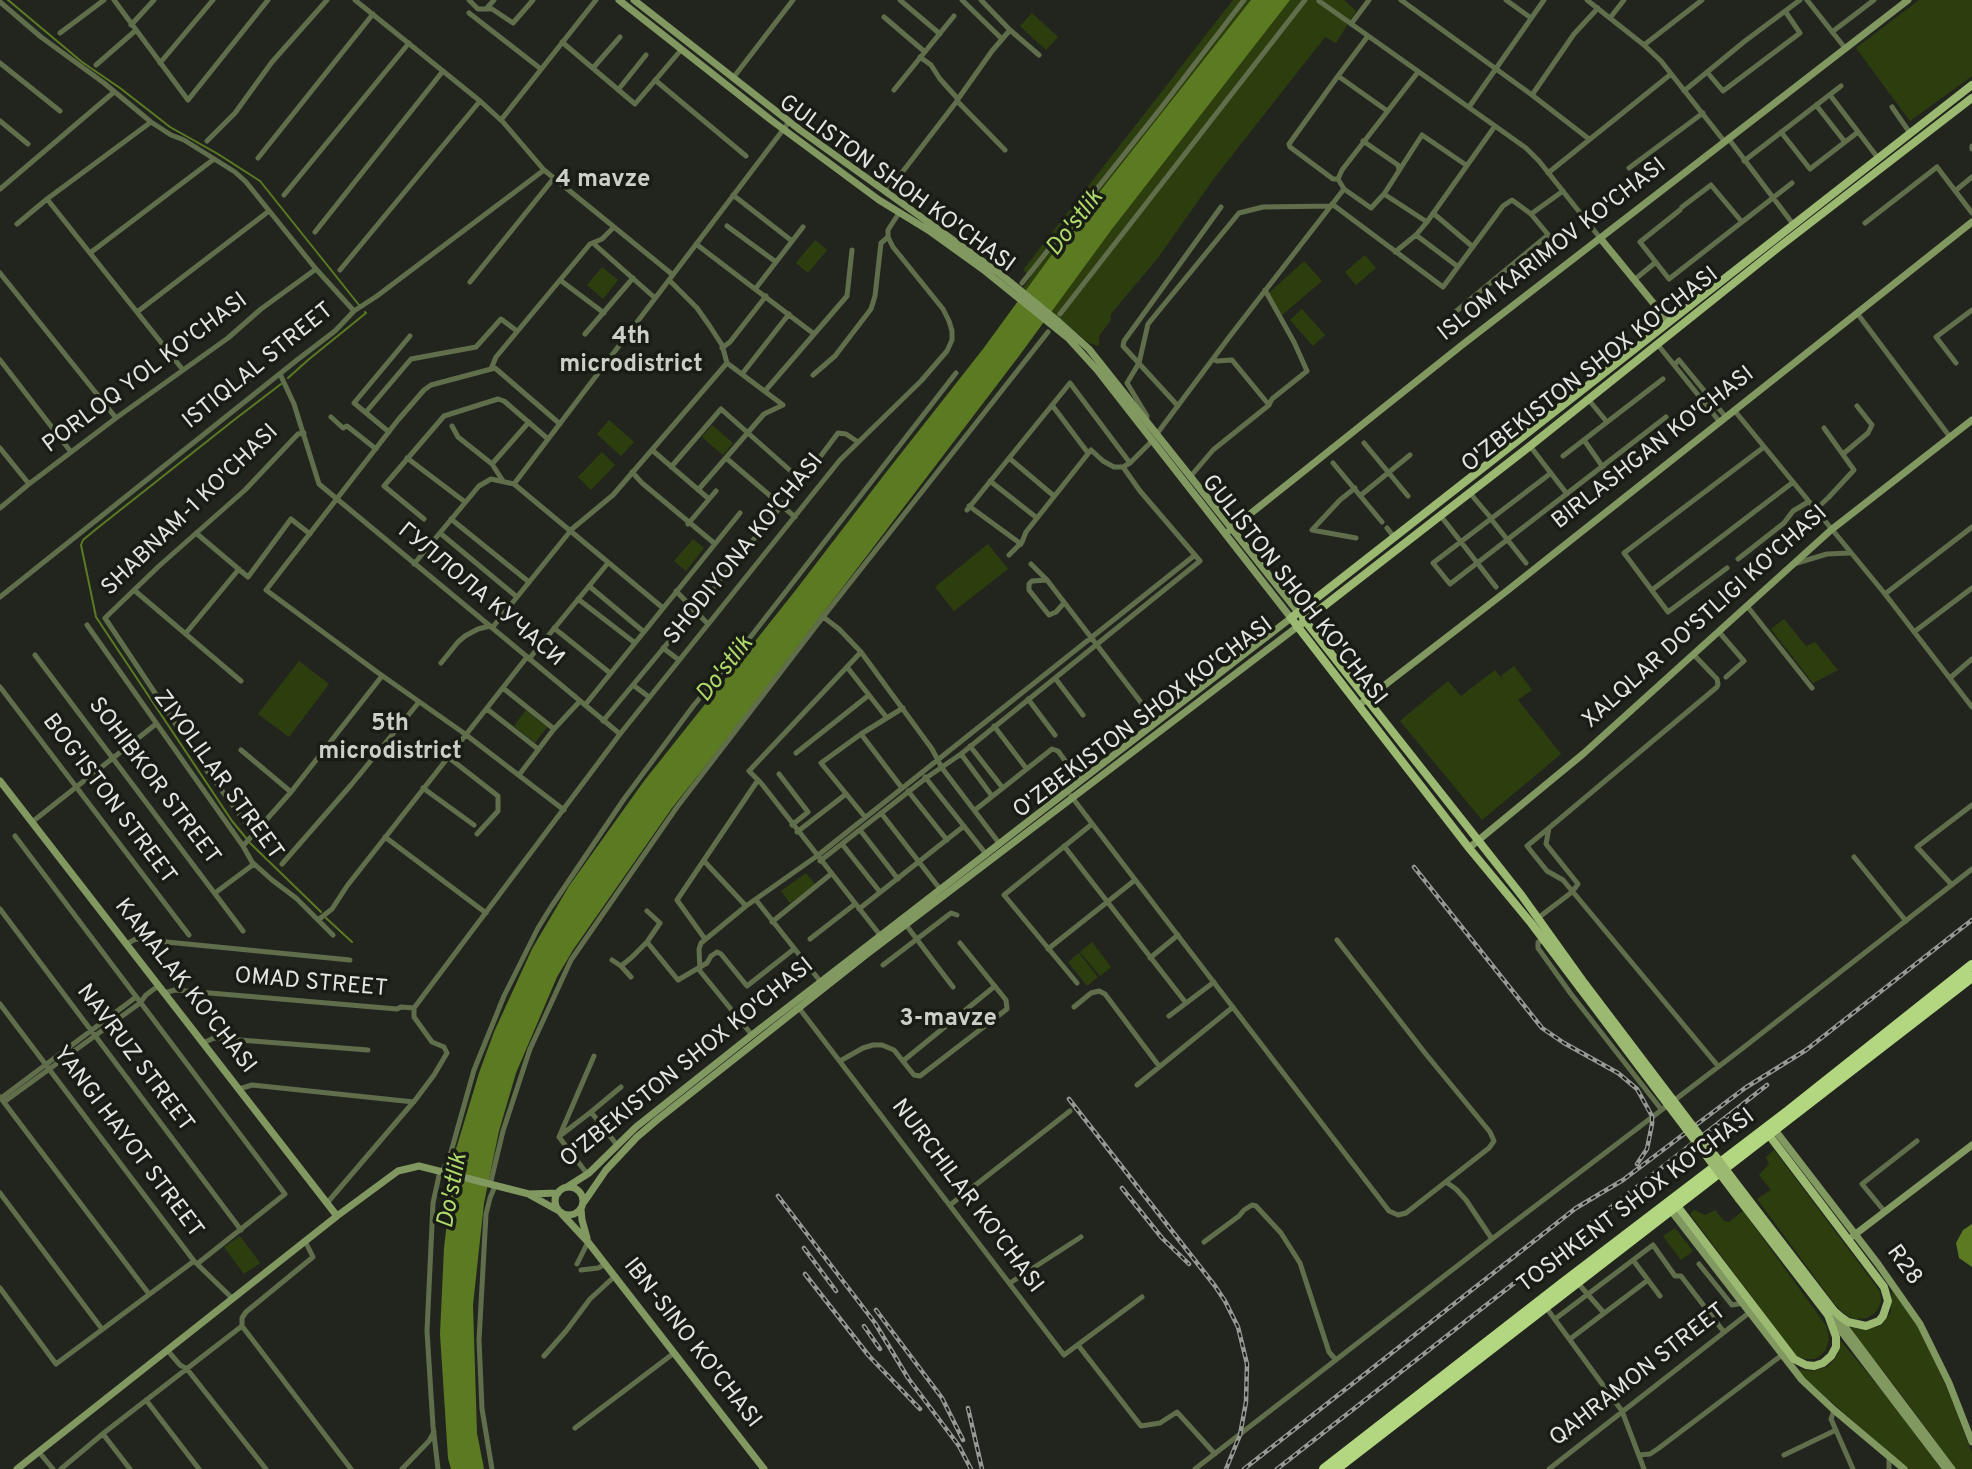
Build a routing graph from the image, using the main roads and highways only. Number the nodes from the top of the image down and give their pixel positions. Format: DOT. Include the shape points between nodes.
graph roads {
  1 [pos="619,0"];
  2 [pos="634,0"];
  3 [pos="1908,0"];
  4 [pos="1972,85"];
  5 [pos="1972,98"];
  6 [pos="1972,222"];
  7 [pos="1600,238"];
  8 [pos="1018,289"];
  9 [pos="1668,321"];
  10 [pos="1055,324"];
  11 [pos="1972,420"];
  12 [pos="1154,438"];
  13 [pos="1232,528"];
  14 [pos="1224,534"];
  15 [pos="1311,602"];
  16 [pos="1318,610"];
  17 [pos="1294,615"];
  18 [pos="1301,624"];
  19 [pos="1276,629"];
  20 [pos="1283,638"];
  21 [pos="1363,702"];
  22 [pos="0,781"];
  23 [pos="1477,841"];
  24 [pos="1469,848"];
  25 [pos="1972,965"];
  26 [pos="1972,977"];
  27 [pos="1582,986"];
  28 [pos="1868,1052"];
  29 [pos="1772,1133"];
  30 [pos="1972,1145"];
  31 [pos="567,1187"];
  32 [pos="558,1192"];
  33 [pos="529,1194"];
  34 [pos="582,1205"];
  35 [pos="1671,1205"];
  36 [pos="560,1213"];
  37 [pos="337,1216"];
  38 [pos="1852,1238"];
  39 [pos="588,1242"];
  40 [pos="1565,1286"];
  41 [pos="1831,1313"];
  42 [pos="1972,1442"];
  43 [pos="17,1469"];
  44 [pos="764,1469"];
  45 [pos="1324,1469"];
  46 [pos="1336,1469"];
  47 [pos="1904,1469"];
  48 [pos="1946,1469"];
  49 [pos="1952,1469"];
  1 -- 8 [label="main road, GULISTON SHOH KO'CHASI" via="783,129 899,213"];
  2 -- 8 [label="main road, GULISTON SHOH KO'CHASI" via="789,122"];
  3 -- 7 [label="main road, ISLOM KARIMOV KO'CHASI"];
  4 -- 9 [label="main road, O'ZBEKISTON SHOX KO'CHASI"];
  5 -- 16 [label="main road, O'ZBEKISTON SHOX KO'CHASI"];
  6 -- 21 [label="main road, BIRLASHGAN KO'CHASI"];
  7 -- 9 [label="main road"];
  7 -- 13 [label="main road, ISLOM KARIMOV KO'CHASI"];
  8 -- 10 [label="main road, GULISTON SHOH KO'CHASI"];
  9 -- 15 [label="main road, O'ZBEKISTON SHOX KO'CHASI"];
  10 -- 12 [label="main road, GULISTON SHOH KO'CHASI"];
  10 -- 12 [label="main road, GULISTON SHOH KO'CHASI" via="1089,349"];
  11 -- 23 [label="main road, XALQLAR DO'STLIGI KO'CHASI" via="1831,530 1583,754"];
  12 -- 13 [label="main road, GULISTON SHOH KO'CHASI"];
  12 -- 14 [label="main road, GULISTON SHOH KO'CHASI"];
  13 -- 14 [label="main road, ISLOM KARIMOV KO'CHASI"];
  13 -- 17 [label="main road, GULISTON SHOH KO'CHASI"];
  14 -- 17 [label="main road, GULISTON SHOH KO'CHASI"];
  15 -- 16 [label="main road"];
  15 -- 17 [label="main road, O'ZBEKISTON SHOX KO'CHASI"];
  16 -- 18 [label="main road, O'ZBEKISTON SHOX KO'CHASI"];
  17 -- 18 [label="main road, GULISTON SHOH KO'CHASI"];
  17 -- 19 [label="main road, O'ZBEKISTON SHOX KO'CHASI"];
  18 -- 20 [label="main road, O'ZBEKISTON SHOX KO'CHASI"];
  18 -- 21 [label="main road, GULISTON SHOH KO'CHASI"];
  19 -- 20 [label="main road"];
  19 -- 31 [label="main road, O'ZBEKISTON SHOX KO'CHASI" via="820,981"];
  20 -- 34 [label="main road, O'ZBEKISTON SHOX KO'CHASI" via="636,1137"];
  21 -- 23 [label="main road, GULISTON SHOH KO'CHASI"];
  21 -- 24 [label="main road, GULISTON SHOH KO'CHASI"];
  22 -- 37 [label="main road, KAMALAK KO'CHASI"];
  23 -- 24 [label="main road, XALQLAR DO'STLIGI KO'CHASI"];
  23 -- 27 [label="main road, GULISTON SHOH KO'CHASI" via="1538,918"];
  24 -- 27 [label="main road, GULISTON SHOH KO'CHASI"];
  25 -- 28 [label="highway, TOSHKENT SHOX KO'CHASI"];
  26 -- 28 [label="highway, TOSHKENT SHOX KO'CHASI"];
  27 -- 41 [label="main road, GULISTON SHOH KO'CHASI, bridge"];
  28 -- 29 [label="highway, TOSHKENT SHOX KO'CHASI"];
  28 -- 35 [label="highway, TOSHKENT SHOX KO'CHASI"];
  29 -- 35 [label="highway, TOSHKENT SHOX KO'CHASI"];
  29 -- 38 [label="main road, GULISTON SHOH KO'CHASI"];
  30 -- 38 [label="main road"];
  31 -- 32 [label="main road"];
  31 -- 34 [label="main road" via="577,1189"];
  32 -- 33 [label="main road"];
  32 -- 36 [label="main road" via="555,1203"];
  33 -- 36 [label="main road, IBN-SINO KO'CHASI"];
  33 -- 37 [label="main road" via="419,1166 398,1171"];
  34 -- 36 [label="main road" via="575,1215"];
  34 -- 39 [label="main road"];
  35 -- 40 [label="highway, TOSHKENT SHOX KO'CHASI"];
  35 -- 40 [label="highway, TOSHKENT SHOX KO'CHASI" via="1577,1282"];
  35 -- 41 [label="main road, GULISTON SHOH KO'CHASI" via="1800,1363 1814,1366 1831,1356 1836,1337"];
  35 -- 47 [label="main road" via="1802,1380"];
  36 -- 39 [label="main road, IBN-SINO KO'CHASI"];
  37 -- 43 [label="main road"];
  38 -- 41 [label="main road, GULISTON SHOH KO'CHASI" via="1884,1287 1886,1310 1879,1321 1866,1326"];
  38 -- 42 [label="main road, R28" via="1878,1264 1920,1324"];
  39 -- 44 [label="main road, IBN-SINO KO'CHASI"];
  40 -- 45 [label="highway, TOSHKENT SHOX KO'CHASI"];
  40 -- 46 [label="highway, TOSHKENT SHOX KO'CHASI"];
  41 -- 48 [label="main road, GULISTON SHOH KO'CHASI"];
  41 -- 49 [label="main road, GULISTON SHOH KO'CHASI"];
}
